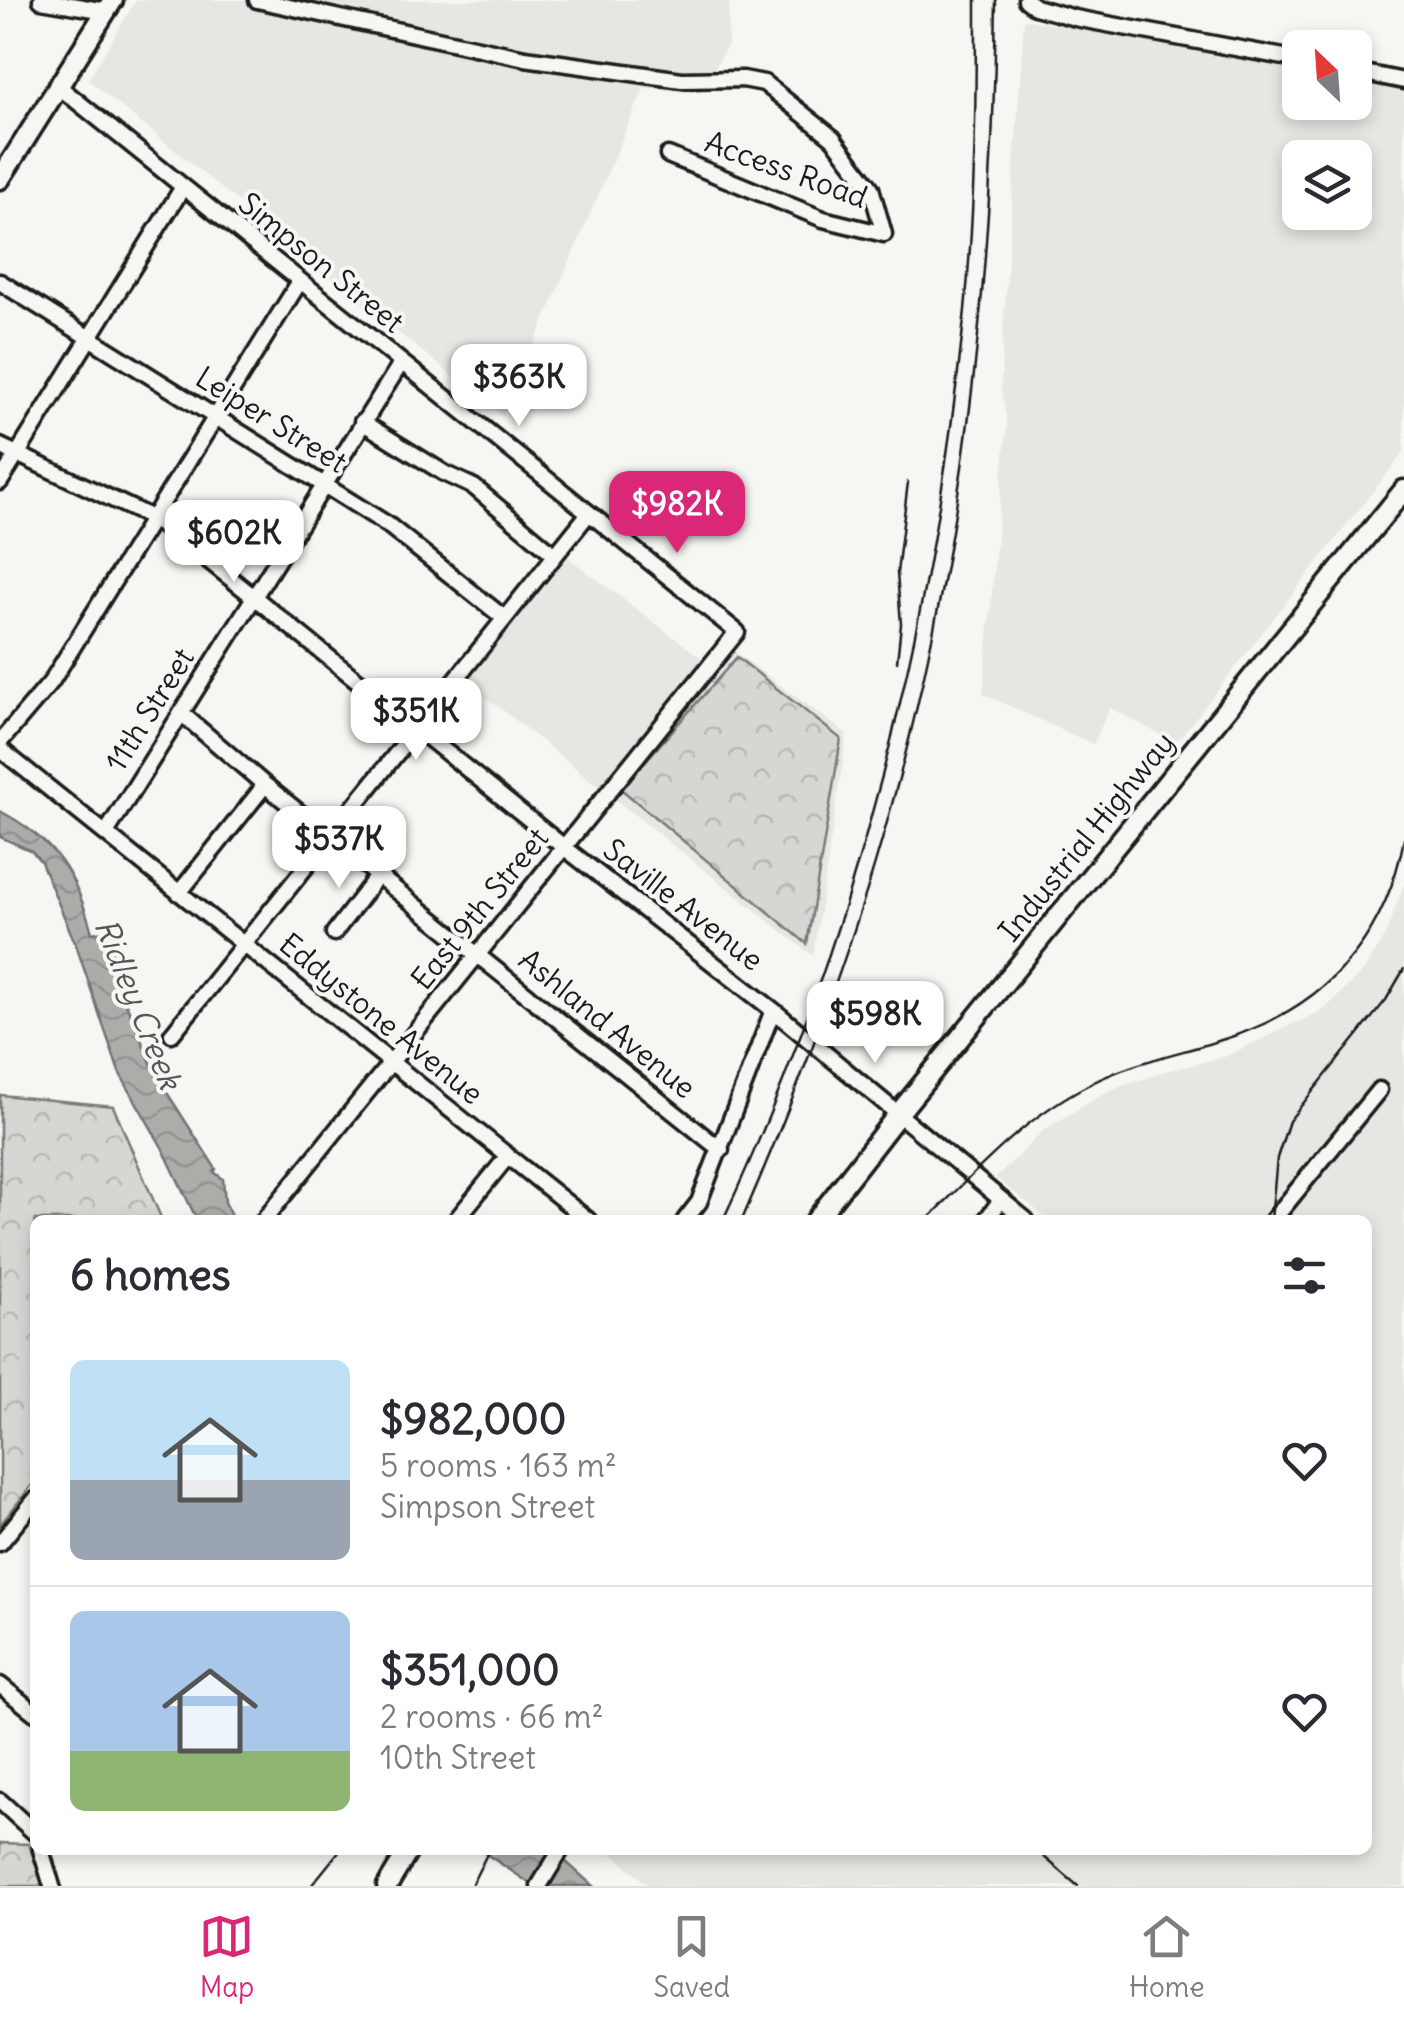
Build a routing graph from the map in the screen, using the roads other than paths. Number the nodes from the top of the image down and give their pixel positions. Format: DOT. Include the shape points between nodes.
graph roads {
  1 [pos="40,0"];
  2 [pos="262,0"];
  3 [pos="1026,0"];
  4 [pos="110,5"];
  5 [pos="1282,57"];
  6 [pos="1372,74"];
  7 [pos="1404,81"];
  8 [pos="58,86"];
  9 [pos="668,155"];
  10 [pos="0,179"];
  11 [pos="183,187"];
  12 [pos="300,281"];
  13 [pos="0,282"];
  14 [pos="90,338"];
  15 [pos="400,363"];
  16 [pos="214,416"];
  17 [pos="362,422"];
  18 [pos="0,446"];
  19 [pos="18,454"];
  20 [pos="0,482"];
  21 [pos="323,484"];
  22 [pos="1404,490"];
  23 [pos="589,513"];
  24 [pos="150,517"];
  25 [pos="556,555"];
  26 [pos="253,596"];
  27 [pos="504,618"];
  28 [pos="737,632"];
  29 [pos="181,713"];
  30 [pos="416,728"];
  31 [pos="0,746"];
  32 [pos="265,785"];
  33 [pos="106,833"];
  34 [pos="330,836"];
  35 [pos="565,848"];
  36 [pos="378,876"];
  37 [pos="180,893"];
  38 [pos="334,933"];
  39 [pos="242,943"];
  40 [pos="478,954"];
  41 [pos="773,1010"];
  42 [pos="172,1034"];
  43 [pos="393,1062"];
  44 [pos="1379,1090"];
  45 [pos="899,1113"];
  46 [pos="721,1150"];
  47 [pos="508,1156"];
  48 [pos="1001,1200"];
  49 [pos="268,1215"];
  50 [pos="460,1215"];
  51 [pos="582,1215"];
  52 [pos="689,1215"];
  53 [pos="820,1215"];
  54 [pos="990,1215"];
  55 [pos="1020,1215"];
  56 [pos="1277,1215"];
  57 [pos="30,1506"];
  58 [pos="0,1543"];
  59 [pos="0,1685"];
  60 [pos="30,1709"];
  61 [pos="0,1801"];
  62 [pos="30,1828"];
  63 [pos="43,1855"];
  64 [pos="405,1855"];
  65 [pos="558,1855"];
  66 [pos="52,1886"];
  67 [pos="387,1886"];
  68 [pos="539,1886"];
  1 -- 4 [label="street"];
  2 -- 9 [label="street, Access Road" via="525,58 682,80 764,83 833,138 871,188 884,234 823,219"];
  3 -- 5 [label="street" via="1075,18"];
  4 -- 8 [label="main road"];
  6 -- 7 [label="street"];
  8 -- 10 [label="main road"];
  8 -- 11 [label="street, Simpson Street"];
  11 -- 12 [label="street, Simpson Street"];
  11 -- 14 [label="street"];
  12 -- 15 [label="street, Simpson Street"];
  12 -- 16 [label="street"];
  13 -- 14 [label="street, Leiper Street"];
  14 -- 16 [label="street, Leiper Street"];
  14 -- 19 [label="street"];
  15 -- 17 [label="street, 11th Street"];
  15 -- 23 [label="street, Simpson Street"];
  16 -- 21 [label="street, Leiper Street"];
  16 -- 24 [label="street"];
  17 -- 21 [label="street, 11th Street"];
  17 -- 25 [label="street" via="474,487"];
  18 -- 19 [label="street, Saville Avenue"];
  19 -- 20 [label="street"];
  19 -- 24 [label="street, Saville Avenue"];
  21 -- 26 [label="street, 11th Street"];
  21 -- 27 [label="street, Leiper Street" via="388,524"];
  22 -- 45 [label="main road, Industrial Highway"];
  23 -- 25 [label="street"];
  23 -- 28 [label="street, Simpson Street"];
  24 -- 26 [label="street, Saville Avenue"];
  24 -- 31 [label="street" via="51,682"];
  25 -- 27 [label="street"];
  26 -- 29 [label="street, 11th Street"];
  26 -- 30 [label="street, Saville Avenue"];
  27 -- 30 [label="street"];
  28 -- 35 [label="street, East 9th Street"];
  29 -- 32 [label="street, Ashland Avenue"];
  29 -- 33 [label="street, 11th Street"];
  30 -- 34 [label="street"];
  30 -- 35 [label="street, Saville Avenue"];
  31 -- 33 [label="street, Eddystone Avenue"];
  32 -- 34 [label="street, Ashland Avenue"];
  32 -- 37 [label="street"];
  33 -- 37 [label="street, Eddystone Avenue"];
  34 -- 36 [label="street, Ashland Avenue"];
  34 -- 39 [label="street"];
  35 -- 40 [label="street, East 9th Street"];
  35 -- 41 [label="street, Saville Avenue"];
  36 -- 38 [label="street"];
  36 -- 40 [label="street, Ashland Avenue"];
  37 -- 39 [label="street, Eddystone Avenue"];
  39 -- 42 [label="street"];
  39 -- 43 [label="street, Eddystone Avenue"];
  40 -- 43 [label="street, East 9th Street"];
  40 -- 46 [label="street, Ashland Avenue"];
  41 -- 45 [label="street, Saville Avenue"];
  41 -- 46 [label="street"];
  43 -- 47 [label="street, Eddystone Avenue"];
  43 -- 49 [label="street, East 9th Street"];
  44 -- 56 [label="street"];
  45 -- 48 [label="street, Saville Avenue"];
  45 -- 53 [label="main road, Industrial Highway"];
  46 -- 52 [label="street"];
  47 -- 50 [label="street"];
  47 -- 51 [label="street, Eddystone Avenue"];
  48 -- 54 [label="street"];
  48 -- 55 [label="street, Saville Avenue"];
  57 -- 58 [label="street"];
  59 -- 60 [label="street"];
  61 -- 62 [label="street"];
  63 -- 66 [label="street"];
  64 -- 67 [label="main road"];
  65 -- 68 [label="street"];
}
